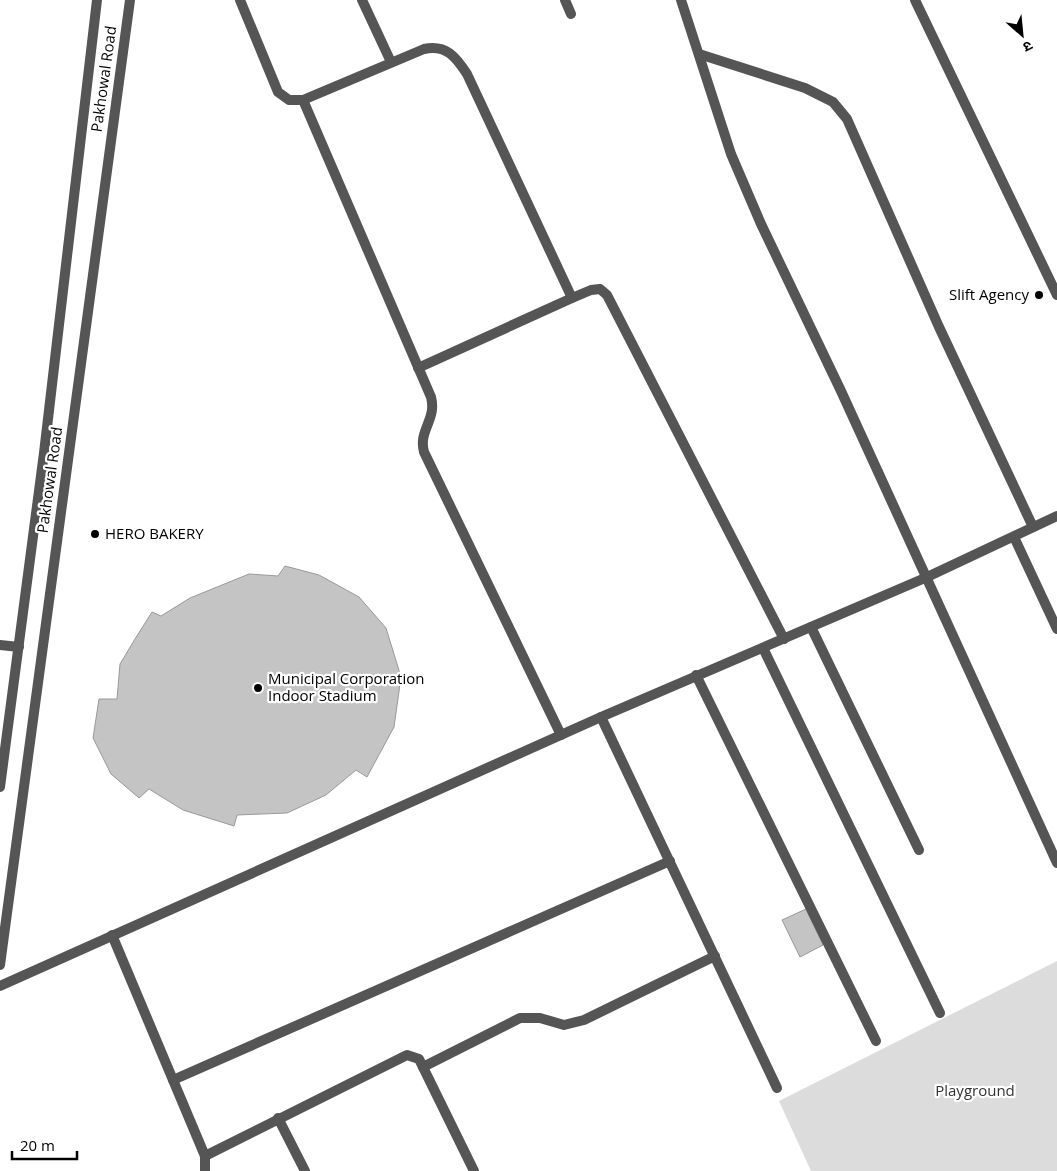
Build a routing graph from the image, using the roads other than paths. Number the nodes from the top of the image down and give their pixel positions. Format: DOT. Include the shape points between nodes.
graph roads {
  1 [pos="97,0"];
  2 [pos="130,0"];
  3 [pos="240,0"];
  4 [pos="362,0"];
  5 [pos="565,0"];
  6 [pos="681,0"];
  7 [pos="915,0"];
  8 [pos="572,14"];
  9 [pos="700,54"];
  10 [pos="391,62"];
  11 [pos="303,100"];
  12 [pos="1057,295"];
  13 [pos="572,298"];
  14 [pos="418,368"];
  15 [pos="1057,516"];
  16 [pos="1033,527"];
  17 [pos="1014,537"];
  18 [pos="925,578"];
  19 [pos="811,627"];
  20 [pos="1057,629"];
  21 [pos="784,639"];
  22 [pos="0,645"];
  23 [pos="19,647"];
  24 [pos="763,648"];
  25 [pos="696,675"];
  26 [pos="601,717"];
  27 [pos="562,735"];
  28 [pos="0,786"];
  29 [pos="919,850"];
  30 [pos="670,861"];
  31 [pos="1057,863"];
  32 [pos="112,935"];
  33 [pos="715,956"];
  34 [pos="0,965"];
  35 [pos="0,986"];
  36 [pos="940,1013"];
  37 [pos="876,1041"];
  38 [pos="423,1067"];
  39 [pos="173,1080"];
  40 [pos="777,1088"];
  41 [pos="278,1118"];
  42 [pos="205,1156"];
  43 [pos="204,1171"];
  44 [pos="305,1171"];
  45 [pos="474,1171"];
  1 -- 23 [label="street, Pakhowal Road"];
  2 -- 34 [label="street, Pakhowal Road"];
  3 -- 11 [label="street" via="278,92 289,100"];
  4 -- 10 [label="street"];
  5 -- 8 [label="street"];
  6 -- 9 [label="street"];
  7 -- 12 [label="street"];
  9 -- 16 [label="street" via="804,88 833,102 847,119 939,327"];
  9 -- 18 [label="street" via="713,104 760,224 841,391"];
  10 -- 11 [label="street"];
  10 -- 13 [label="street" via="435,46 449,51 457,59 467,74"];
  11 -- 14 [label="street"];
  13 -- 14 [label="street"];
  13 -- 21 [label="street" via="591,290 600,289 607,294"];
  14 -- 27 [label="street" via="434,408 422,438 424,452"];
  15 -- 16 [label="street"];
  16 -- 17 [label="street"];
  17 -- 18 [label="street"];
  17 -- 20 [label="street"];
  18 -- 19 [label="street"];
  18 -- 31 [label="street"];
  19 -- 21 [label="street"];
  19 -- 29 [label="street"];
  21 -- 24 [label="street"];
  22 -- 23 [label="street"];
  23 -- 28 [label="street, Pakhowal Road"];
  24 -- 25 [label="street"];
  24 -- 36 [label="street"];
  25 -- 26 [label="street"];
  25 -- 37 [label="street"];
  26 -- 27 [label="street"];
  26 -- 30 [label="street"];
  27 -- 32 [label="street"];
  30 -- 33 [label="street"];
  30 -- 39 [label="street"];
  32 -- 35 [label="street"];
  32 -- 39 [label="street"];
  33 -- 38 [label="street" via="584,1020 564,1025 540,1018 520,1018"];
  33 -- 40 [label="street"];
  38 -- 41 [label="street" via="416,1057 403,1056"];
  38 -- 45 [label="street"];
  39 -- 42 [label="street"];
  41 -- 42 [label="street"];
  41 -- 44 [label="street"];
  42 -- 43 [label="street"];
}
